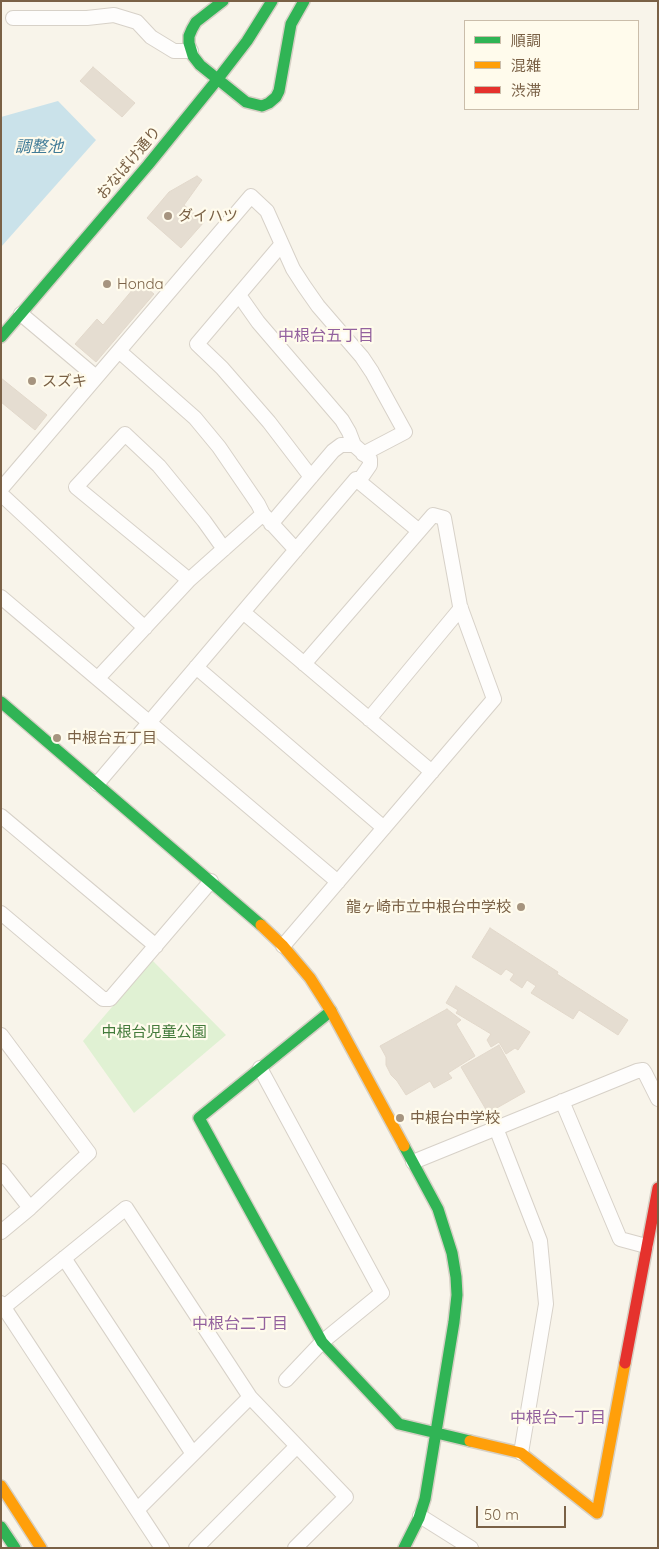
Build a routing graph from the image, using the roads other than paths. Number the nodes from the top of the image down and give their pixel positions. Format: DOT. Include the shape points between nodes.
graph roads {
  1 [pos="223,1"];
  2 [pos="272,1"];
  3 [pos="304,1"];
  4 [pos="13,18"];
  5 [pos="191,51"];
  6 [pos="217,80"];
  7 [pos="281,245"];
  8 [pos="239,295"];
  9 [pos="21,314"];
  10 [pos="1,338"];
  11 [pos="120,350"];
  12 [pos="96,378"];
  13 [pos="359,450"];
  14 [pos="311,477"];
  15 [pos="359,481"];
  16 [pos="1,489"];
  17 [pos="1,494"];
  18 [pos="267,519"];
  19 [pos="418,531"];
  20 [pos="224,549"];
  21 [pos="296,550"];
  22 [pos="189,580"];
  23 [pos="1,597"];
  24 [pos="461,608"];
  25 [pos="243,612"];
  26 [pos="144,628"];
  27 [pos="304,664"];
  28 [pos="196,667"];
  29 [pos="98,678"];
  30 [pos="1,702"];
  31 [pos="369,719"];
  32 [pos="149,722"];
  33 [pos="432,772"];
  34 [pos="97,784"];
  35 [pos="1,816"];
  36 [pos="384,828"];
  37 [pos="211,881"];
  38 [pos="338,882"];
  39 [pos="1,913"];
  40 [pos="156,946"];
  41 [pos="283,946"];
  42 [pos="332,1010"];
  43 [pos="1,1035"];
  44 [pos="260,1068"];
  45 [pos="658,1099"];
  46 [pos="562,1101"];
  47 [pos="496,1128"];
  48 [pos="414,1162"];
  49 [pos="1,1171"];
  50 [pos="658,1188"];
  51 [pos="30,1208"];
  52 [pos="1,1232"];
  53 [pos="646,1246"];
  54 [pos="64,1258"];
  55 [pos="3,1305"];
  56 [pos="322,1342"];
  57 [pos="286,1380"];
  58 [pos="250,1397"];
  59 [pos="436,1433"];
  60 [pos="297,1446"];
  61 [pos="193,1454"];
  62 [pos="521,1454"];
  63 [pos="1,1486"];
  64 [pos="137,1510"];
  65 [pos="420,1516"];
  66 [pos="1,1527"];
  67 [pos="15,1548"];
  68 [pos="41,1548"];
  69 [pos="162,1548"];
  70 [pos="196,1548"];
  71 [pos="295,1548"];
  72 [pos="404,1548"];
  73 [pos="471,1548"];
  1 -- 5 [label="street" via="196,22 189,36"];
  2 -- 6 [label="street, おなばけ通り"];
  3 -- 6 [label="street" via="291,24 276,97 262,106 246,102"];
  4 -- 5 [label="street" via="114,15 137,22 151,37 174,51"];
  5 -- 6 [label="street" via="200,65"];
  6 -- 9 [label="street, おなばけ通り"];
  7 -- 8 [label="street"];
  7 -- 11 [label="street" via="267,211 251,196"];
  7 -- 13 [label="street" via="318,306 372,372 405,432"];
  8 -- 13 [label="street" via="258,322 342,420"];
  8 -- 14 [label="street" via="197,344 269,422"];
  9 -- 10 [label="street, おなばけ通り"];
  9 -- 12 [label="street"];
  11 -- 12 [label="street"];
  11 -- 18 [label="street" via="195,418 219,447"];
  12 -- 16 [label="street"];
  13 -- 14 [label="street" via="341,445"];
  13 -- 15 [label="street" via="370,459 370,465"];
  14 -- 18 [label="street"];
  15 -- 19 [label="street"];
  15 -- 21 [label="street" via="356,479"];
  17 -- 26 [label="street"];
  18 -- 20 [label="street"];
  18 -- 21 [label="street"];
  19 -- 24 [label="street" via="433,515 444,518"];
  19 -- 27 [label="street"];
  20 -- 22 [label="street"];
  20 -- 22 [label="street" via="159,466 125,434 76,487"];
  21 -- 25 [label="street"];
  22 -- 26 [label="street"];
  23 -- 29 [label="street"];
  24 -- 31 [label="street"];
  24 -- 33 [label="street" via="494,699"];
  25 -- 27 [label="street"];
  25 -- 28 [label="street"];
  26 -- 29 [label="street"];
  27 -- 31 [label="street"];
  28 -- 32 [label="street"];
  28 -- 36 [label="street"];
  29 -- 32 [label="street"];
  30 -- 34 [label="street"];
  31 -- 33 [label="street"];
  32 -- 34 [label="street"];
  32 -- 38 [label="street"];
  33 -- 36 [label="street"];
  34 -- 37 [label="street"];
  35 -- 40 [label="street"];
  36 -- 38 [label="street"];
  37 -- 40 [label="street"];
  37 -- 41 [label="street"];
  38 -- 41 [label="street"];
  39 -- 40 [label="street" via="103,999 110,999"];
  41 -- 42 [label="street"];
  42 -- 44 [label="street"];
  42 -- 48 [label="street"];
  43 -- 51 [label="street" via="89,1153"];
  44 -- 56 [label="street" via="382,1293"];
  44 -- 56 [label="street" via="199,1118"];
  45 -- 46 [label="street" via="643,1070 637,1070"];
  46 -- 47 [label="street"];
  46 -- 53 [label="street" via="620,1240"];
  47 -- 48 [label="street"];
  47 -- 62 [label="street" via="540,1241 546,1304"];
  48 -- 59 [label="street" via="438,1209 456,1277 454,1322"];
  49 -- 51 [label="street"];
  50 -- 53 [label="street"];
  51 -- 52 [label="street"];
  53 -- 62 [label="street" via="597,1513"];
  54 -- 55 [label="street"];
  54 -- 58 [label="street" via="126,1208"];
  54 -- 61 [label="street"];
  55 -- 64 [label="street"];
  56 -- 57 [label="street"];
  56 -- 59 [label="street" via="399,1424"];
  58 -- 60 [label="street"];
  58 -- 61 [label="street"];
  59 -- 62 [label="street"];
  59 -- 65 [label="street"];
  60 -- 70 [label="street"];
  60 -- 71 [label="street" via="346,1497"];
  61 -- 64 [label="street"];
  63 -- 68 [label="street"];
  64 -- 69 [label="street"];
  65 -- 72 [label="street"];
  65 -- 73 [label="street"];
  66 -- 67 [label="street"];
}
